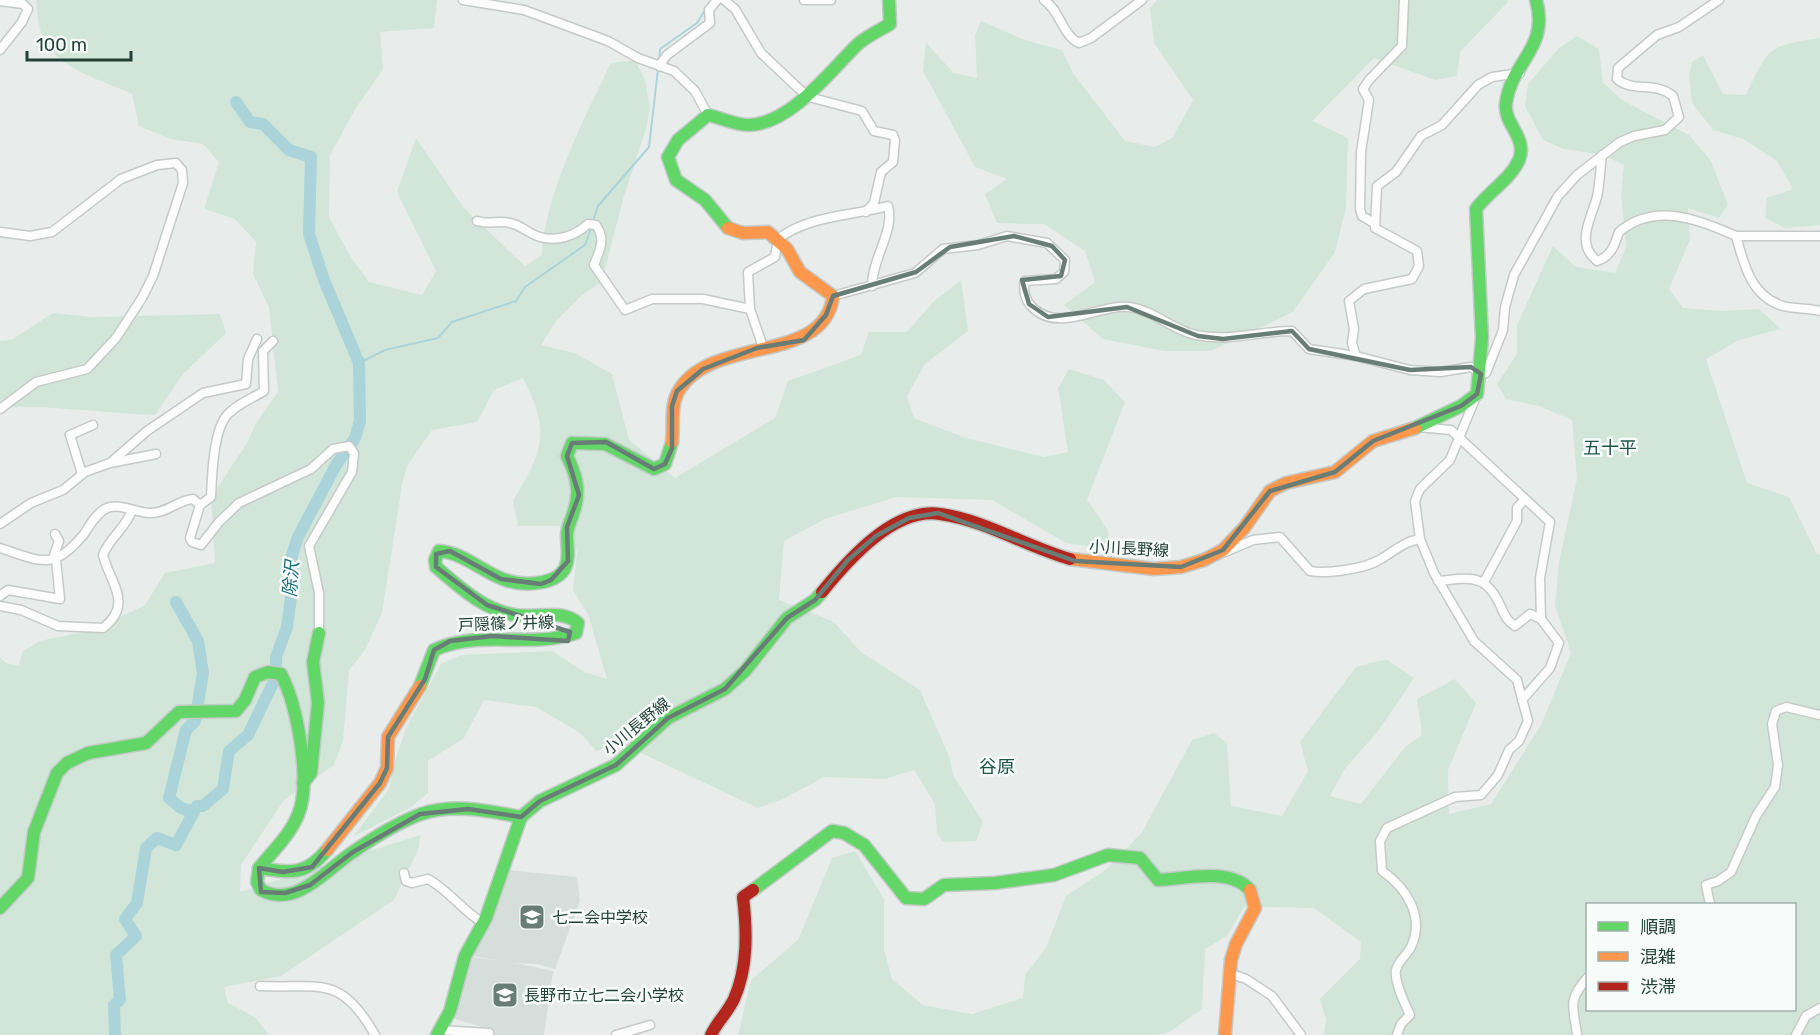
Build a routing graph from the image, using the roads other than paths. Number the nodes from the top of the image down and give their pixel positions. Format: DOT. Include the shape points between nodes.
graph roads {
  1 [pos="464,0"];
  2 [pos="717,0"];
  3 [pos="724,0"];
  4 [pos="804,0"];
  5 [pos="831,0"];
  6 [pos="890,0"];
  7 [pos="1044,0"];
  8 [pos="1142,0"];
  9 [pos="1404,0"];
  10 [pos="1536,0"];
  11 [pos="1719,0"];
  12 [pos="0,1"];
  13 [pos="0,50"];
  14 [pos="660,66"];
  15 [pos="1520,73"];
  16 [pos="809,97"];
  17 [pos="708,115"];
  18 [pos="1603,155"];
  19 [pos="865,212"];
  20 [pos="477,221"];
  21 [pos="1374,224"];
  22 [pos="0,232"];
  23 [pos="1736,236"];
  24 [pos="1820,236"];
  25 [pos="778,239"];
  26 [pos="872,286"];
  27 [pos="833,296"];
  28 [pos="750,309"];
  29 [pos="1820,311"];
  30 [pos="257,339"];
  31 [pos="273,341"];
  32 [pos="763,347"];
  33 [pos="1356,356"];
  34 [pos="1481,374"];
  35 [pos="1477,394"];
  36 [pos="0,409"];
  37 [pos="93,425"];
  38 [pos="1418,427"];
  39 [pos="1459,436"];
  40 [pos="156,454"];
  41 [pos="110,463"];
  42 [pos="82,474"];
  43 [pos="1525,499"];
  44 [pos="200,505"];
  45 [pos="132,510"];
  46 [pos="0,524"];
  47 [pos="56,534"];
  48 [pos="1420,540"];
  49 [pos="0,548"];
  50 [pos="1223,550"];
  51 [pos="56,560"];
  52 [pos="1438,581"];
  53 [pos="1484,582"];
  54 [pos="4,589"];
  55 [pos="0,596"];
  56 [pos="0,606"];
  57 [pos="1541,619"];
  58 [pos="319,633"];
  59 [pos="1522,700"];
  60 [pos="1820,715"];
  61 [pos="303,783"];
  62 [pos="521,817"];
  63 [pos="259,868"];
  64 [pos="404,873"];
  65 [pos="1710,903"];
  66 [pos="0,908"];
  67 [pos="483,923"];
  68 [pos="1230,973"];
  69 [pos="1586,978"];
  70 [pos="260,986"];
  71 [pos="1820,1008"];
  72 [pos="650,1025"];
  73 [pos="438,1032"];
  74 [pos="375,1035"];
  75 [pos="489,1035"];
  76 [pos="616,1035"];
  77 [pos="711,1035"];
  78 [pos="1225,1035"];
  79 [pos="1301,1035"];
  80 [pos="1397,1035"];
  81 [pos="1577,1035"];
  82 [pos="1796,1035"];
  1 -- 14 [label="street" via="524,10 608,41"];
  2 -- 14 [label="street" via="709,10 710,23 667,55"];
  3 -- 16 [label="street" via="735,9 761,53"];
  4 -- 5 [label="street"];
  6 -- 16 [label="main road" via="890,24 859,43"];
  7 -- 8 [label="street" via="1079,43"];
  9 -- 21 [label="street" via="1402,46 1364,89 1369,100 1361,152 1360,209 1362,216"];
  10 -- 15 [label="main road" via="1542,22 1536,46"];
  11 -- 18 [label="street" via="1679,27 1657,35 1618,68 1617,79 1624,84 1660,87 1673,96 1679,117 1669,128 1627,138"];
  12 -- 13 [label="street" via="23,4 28,12"];
  14 -- 17 [label="street" via="682,76"];
  15 -- 21 [label="street" via="1486,80 1442,125 1421,136 1396,172 1377,186"];
  15 -- 34 [label="main road" via="1505,106 1523,144 1520,158 1514,170 1482,198 1476,209 1478,294 1483,316"];
  16 -- 17 [label="main road" via="764,123 747,125"];
  16 -- 19 [label="street" via="862,111 874,131 889,133 895,140 893,162 881,172 874,203"];
  17 -- 25 [label="main road" via="671,148 669,165 676,180 705,200 730,230 742,234 768,232"];
  18 -- 23 [label="street" via="1585,242 1590,256 1597,261 1614,248 1618,232 1643,217 1696,219"];
  18 -- 34 [label="street" via="1571,182 1545,217 1514,275 1503,330 1491,364"];
  19 -- 25 [label="street" via="817,220 789,230"];
  19 -- 26 [label="street" via="888,206 891,218 873,270"];
  20 -- 28 [label="street" via="507,222 538,237 557,238 579,232 588,224 596,225 603,243 594,265 625,310 652,299 703,299"];
  21 -- 33 [label="street" via="1379,232 1417,251 1419,266 1412,279 1364,289 1349,301"];
  22 -- 36 [label="street" via="30,236 52,232 121,178 157,165 176,163 182,170 183,183 153,276 116,338 87,369 36,382"];
  23 -- 24 [label="street"];
  23 -- 29 [label="street" via="1747,274 1762,295 1784,306"];
  25 -- 27 [label="main road" via="800,272"];
  25 -- 28 [label="street" via="775,257 748,272"];
  26 -- 27 [label="street"];
  26 -- 33 [label="street" via="915,273 950,247 978,245 1007,236 1027,238 1053,246 1065,260 1061,276 1028,280 1024,287 1029,304 1048,316 1061,318 1128,307 1142,309 1198,336 1223,339 1292,331 1309,349"];
  27 -- 32 [label="main road, 戸隠篠ノ井線" via="826,315 810,335 795,343"];
  28 -- 32 [label="street"];
  30 -- 41 [label="street" via="248,359 246,384 203,393 147,431"];
  31 -- 44 [label="street" via="263,351 264,390 228,414 223,423 213,461 211,497"];
  32 -- 63 [label="main road, 戸隠篠ノ井線" via="703,369 677,391 672,406 672,448 665,464 654,469 606,442 572,443 567,456 580,486 567,527 568,561 559,575 541,584 501,579 450,551 436,554 436,567 487,605 516,615 570,617 578,623 576,633 568,637 492,636 450,641 434,650 425,679 388,737 387,768 369,798 312,867 283,872"];
  33 -- 34 [label="street" via="1410,370 1440,372 1471,367"];
  34 -- 35 [label="main road"];
  35 -- 38 [label="main road, 小川長野線"];
  35 -- 39 [label="street"];
  37 -- 42 [label="street" via="70,435"];
  38 -- 39 [label="street" via="1451,430"];
  38 -- 50 [label="main road, 小川長野線" via="1373,441 1335,472 1286,483 1270,491"];
  39 -- 43 [label="street"];
  39 -- 48 [label="street" via="1450,460 1420,489 1415,501"];
  40 -- 41 [label="street"];
  41 -- 42 [label="street"];
  42 -- 46 [label="street" via="63,490 31,503"];
  43 -- 53 [label="street" via="1517,508 1517,521"];
  43 -- 57 [label="street" via="1550,522 1540,578"];
  44 -- 45 [label="street" via="187,499 159,512"];
  44 -- 58 [label="street" via="190,538 197,545 207,540 239,503 311,469 333,449 349,446 354,453 352,472 309,546 319,593"];
  45 -- 51 [label="street" via="114,506 105,509"];
  45 -- 56 [label="street" via="103,555 120,600 114,617 103,628 58,626 21,610"];
  47 -- 51 [label="street"];
  48 -- 50 [label="street" via="1407,541 1378,561 1326,572 1310,571 1280,537 1253,540 1226,553"];
  48 -- 52 [label="street"];
  49 -- 51 [label="street" via="39,561"];
  50 -- 62 [label="main road, 小川長野線" via="1204,561 1181,567 1105,566 1044,552 969,521 938,513 909,518 876,536 848,560 815,600 787,618 752,664 725,689 668,718 616,765 540,801"];
  51 -- 54 [label="street" via="60,599"];
  52 -- 53 [label="street" via="1470,578"];
  52 -- 59 [label="street" via="1474,641 1517,680"];
  53 -- 57 [label="street" via="1496,595 1508,622 1515,626 1530,614"];
  54 -- 55 [label="street"];
  57 -- 59 [label="street" via="1559,643 1550,668"];
  58 -- 61 [label="main road" via="313,663 318,703 311,773"];
  59 -- 80 [label="street" via="1528,721 1520,741 1509,750 1498,775 1482,795 1455,797 1387,828 1380,841 1382,871 1403,890 1414,908 1416,922 1413,943 1395,974 1410,1015"];
  60 -- 65 [label="street" via="1786,707 1776,711 1772,724 1778,765 1775,787 1756,816 1731,872 1706,885"];
  61 -- 63 [label="main road" via="298,814"];
  61 -- 66 [label="main road" via="292,695 281,674 268,672 255,677 236,711 178,712 147,743 92,750 56,774 33,836 29,876 17,894"];
  62 -- 63 [label="main road" via="468,809 420,814 353,852 324,878 285,893 269,896 261,892 257,885"];
  62 -- 67 [label="main road"];
  64 -- 67 [label="street" via="406,881 412,883 428,879 435,883"];
  67 -- 73 [label="main road" via="465,956 450,1011"];
  68 -- 77 [label="main road" via="1234,948 1254,910 1255,899 1251,891 1232,880 1212,876 1158,880 1140,858 1119,854 1096,858 1054,875 995,884 944,885 924,899 906,898 870,849 845,832 832,831 743,897 745,939 741,974 733,1001"];
  68 -- 78 [label="main road"];
  68 -- 79 [label="street" via="1272,996"];
  69 -- 81 [label="street" via="1571,1012"];
  70 -- 74 [label="street" via="328,986 341,993 367,1020"];
  71 -- 82 [label="street" via="1806,1016"];
  72 -- 76 [label="street"];
  73 -- 75 [label="street"];
}
